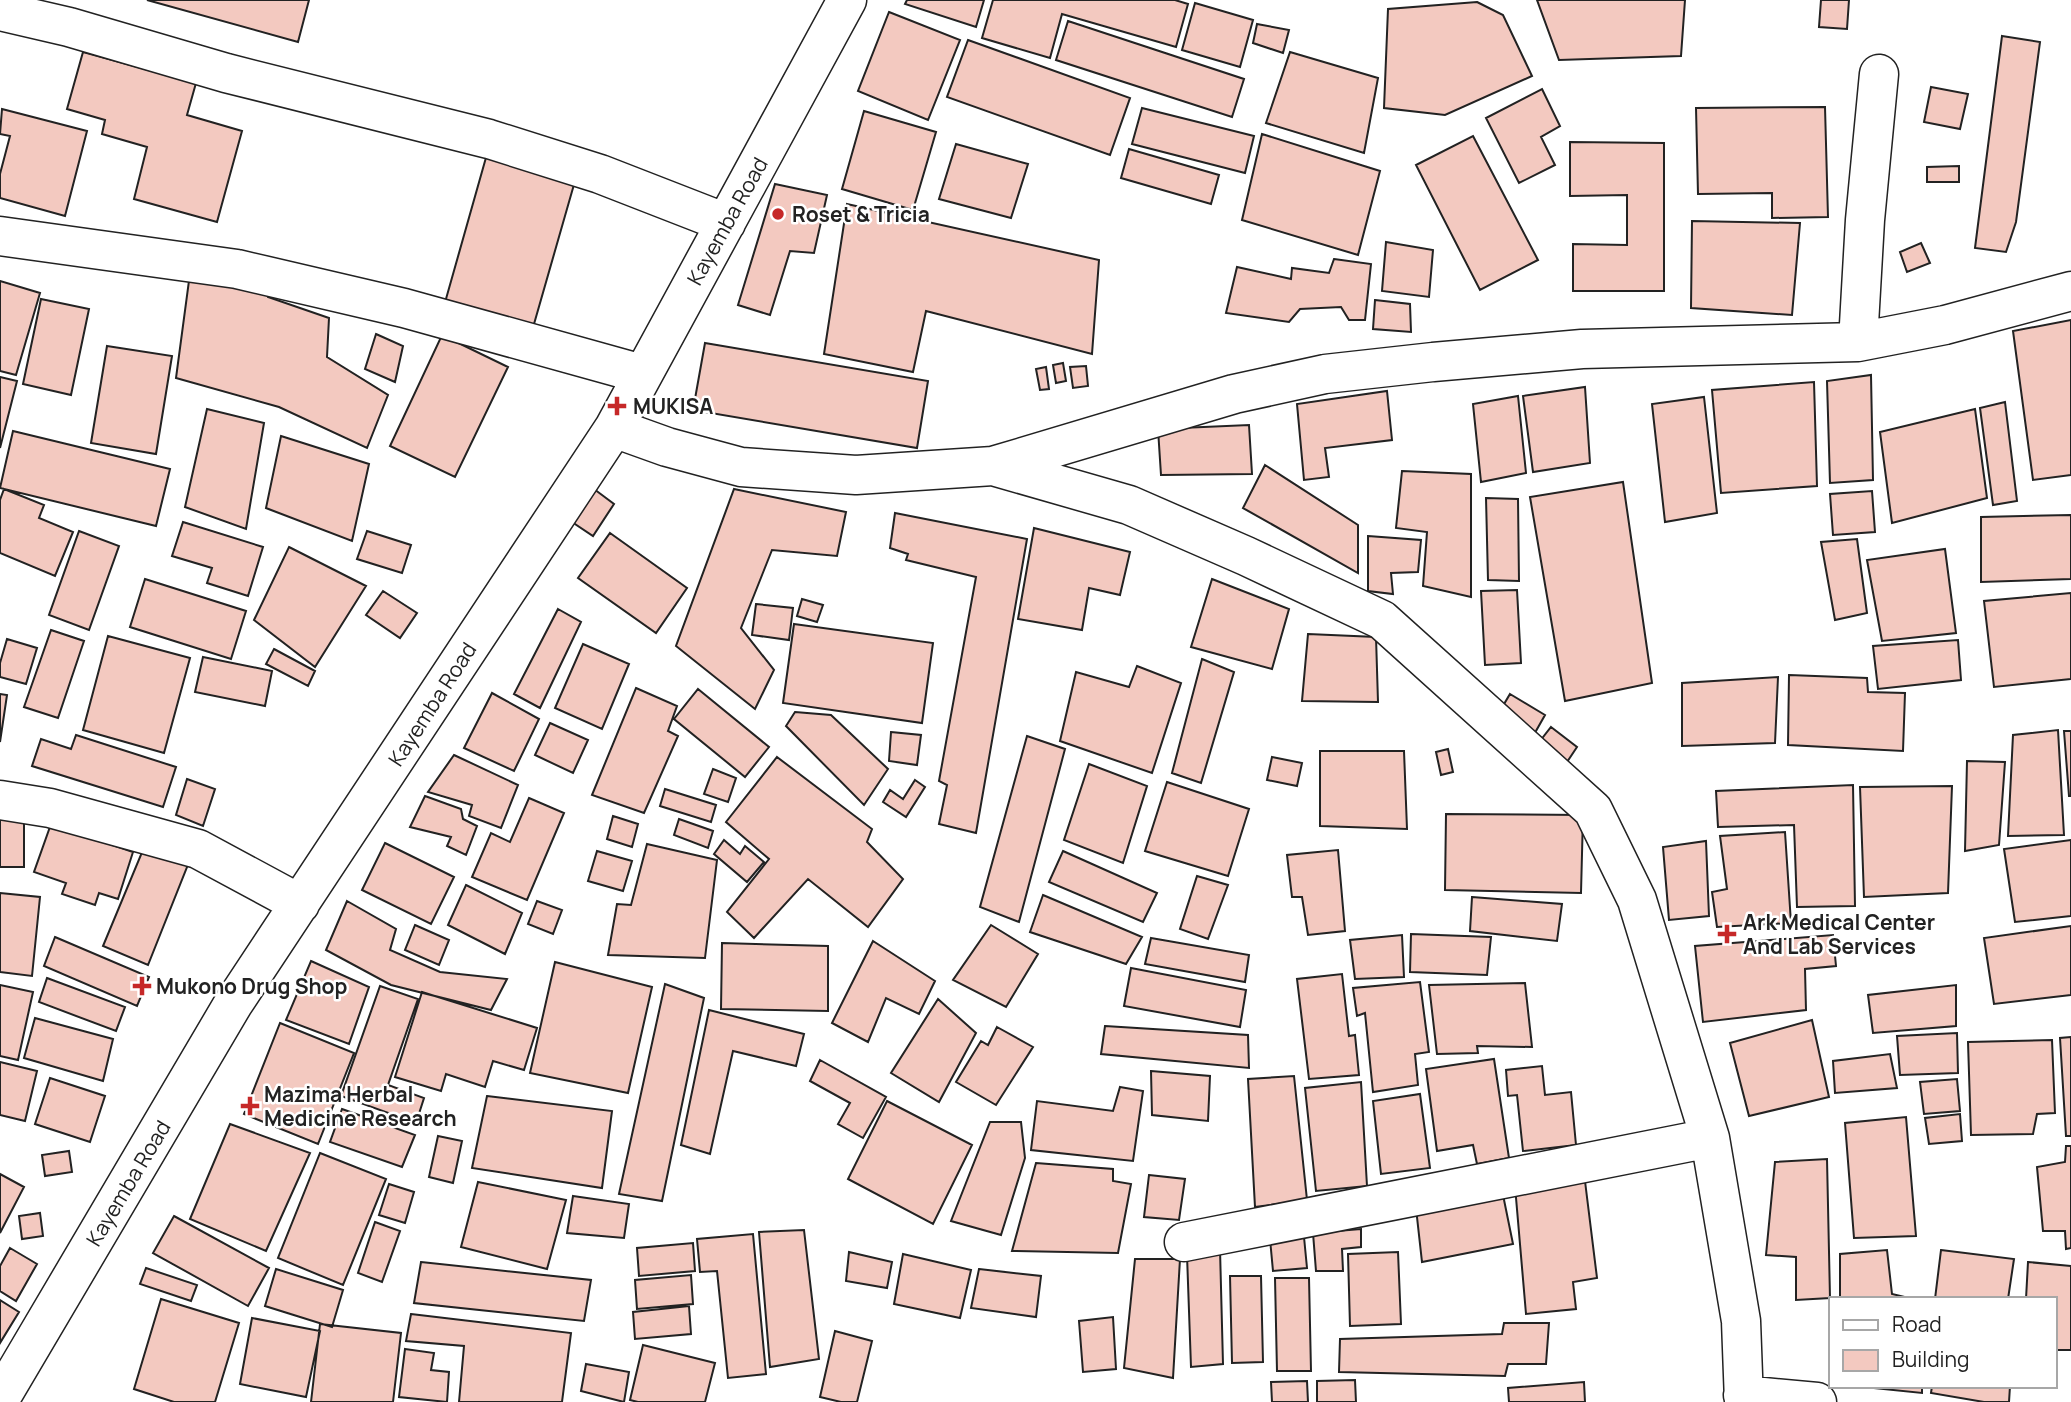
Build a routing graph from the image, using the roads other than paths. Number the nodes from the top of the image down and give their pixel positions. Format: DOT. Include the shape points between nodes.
graph roads {
  1 [pos="847,0"];
  2 [pos="0,10"];
  3 [pos="1878,74"];
  4 [pos="726,223"];
  5 [pos="0,236"];
  6 [pos="2071,291"];
  7 [pos="1858,342"];
  8 [pos="642,374"];
  9 [pos="614,428"];
  10 [pos="993,466"];
  11 [pos="0,800"];
  12 [pos="300,904"];
  13 [pos="1710,1138"];
  14 [pos="1184,1242"];
  15 [pos="0,1399"];
  16 [pos="1744,1399"];
  17 [pos="1817,1402"];
  1 -- 4 [label="street, Kayemba Road"];
  2 -- 4 [label="street" via="489,139 600,174"];
  3 -- 7 [label="street"];
  4 -- 8 [label="street, Kayemba Road"];
  5 -- 8 [label="street" via="237,269 404,308"];
  6 -- 7 [label="street" via="1945,325"];
  7 -- 10 [label="street" via="1582,349 1325,374 1234,394"];
  8 -- 9 [label="street, Kayemba Road"];
  9 -- 10 [label="street" via="741,467 856,475"];
  9 -- 12 [label="street, Kayemba Road"];
  10 -- 13 [label="street" via="1129,505 1382,620 1593,810 1637,900"];
  11 -- 12 [label="street" via="50,808 198,849"];
  12 -- 15 [label="street, Kayemba Road" via="233,1004"];
  13 -- 14 [label="street"];
  13 -- 16 [label="street" via="1741,1321"];
  16 -- 17 [label="street"];
}
